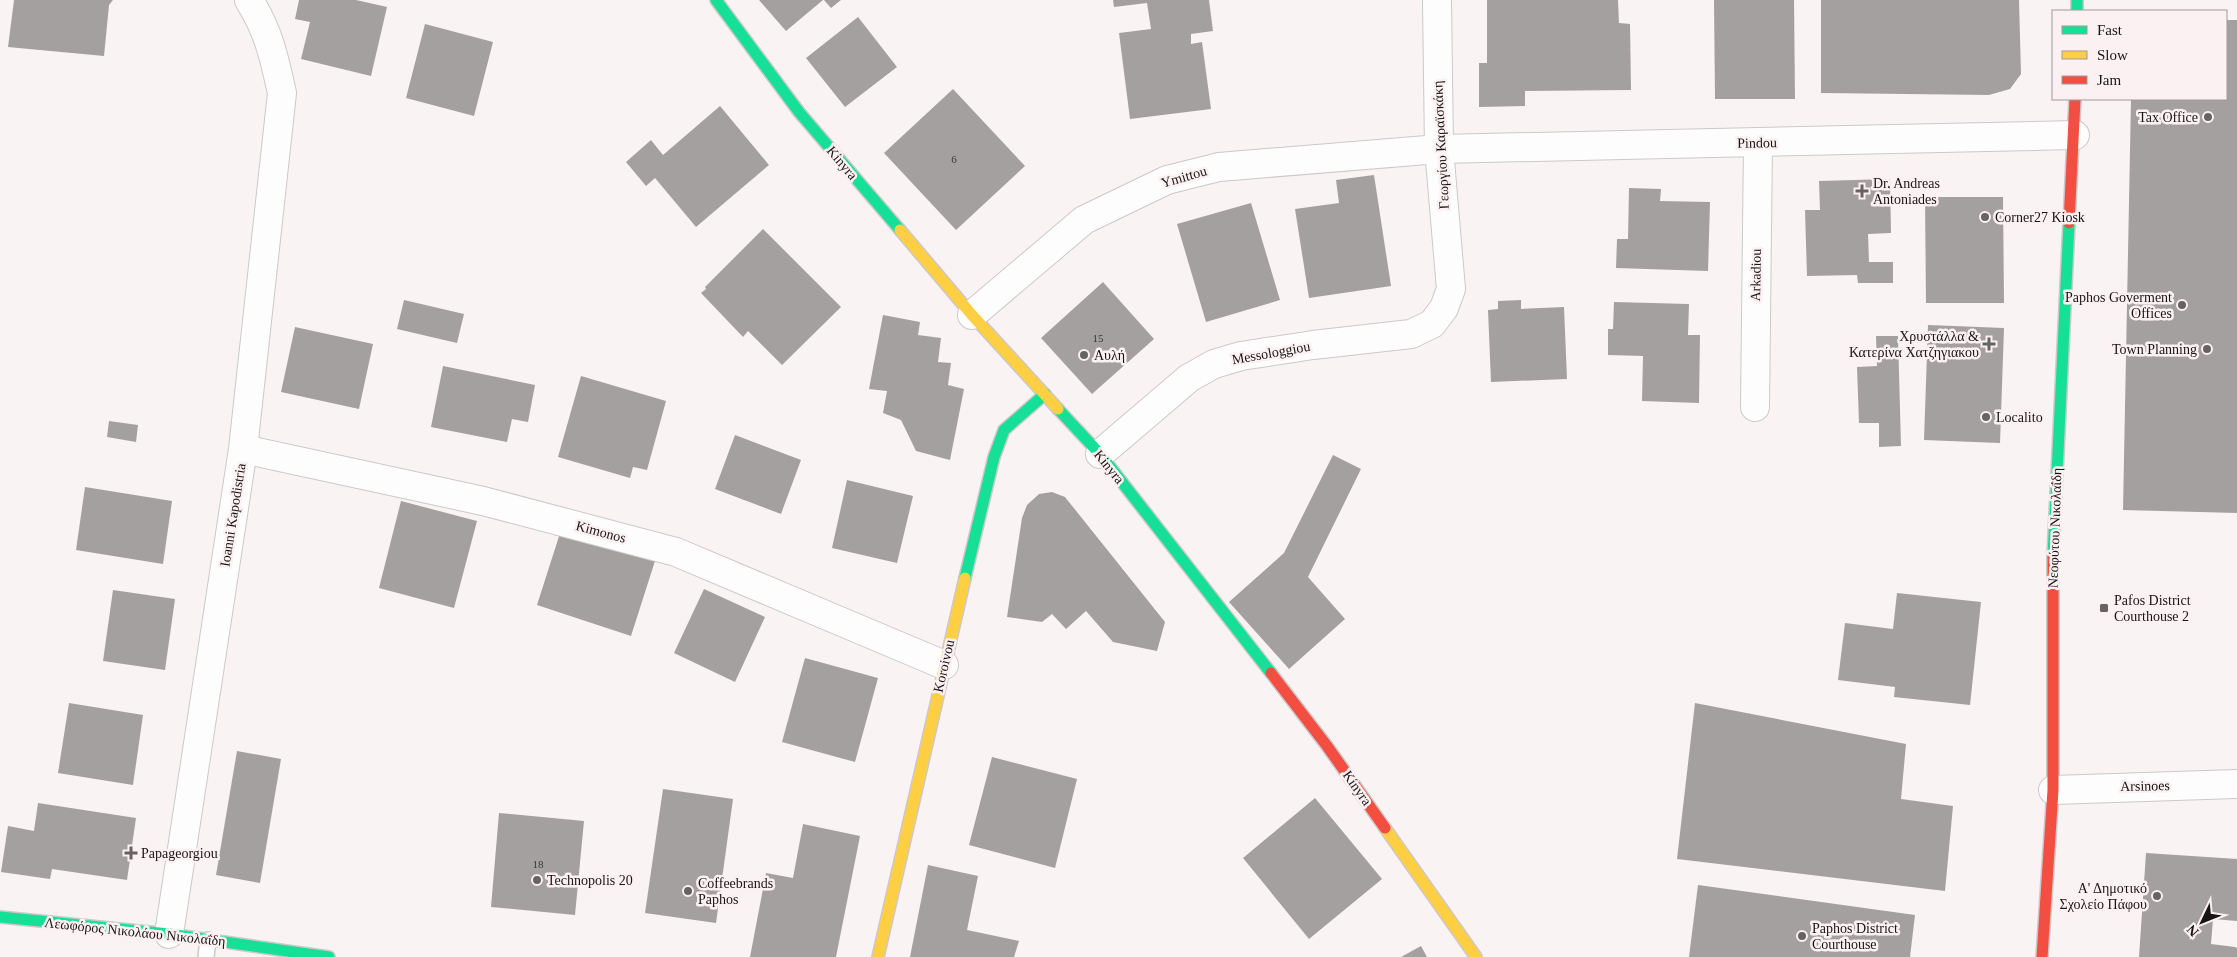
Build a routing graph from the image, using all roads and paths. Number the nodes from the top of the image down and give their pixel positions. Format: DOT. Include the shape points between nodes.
graph roads {
  1 [pos="249,0"];
  2 [pos="716,0"];
  3 [pos="1437,0"];
  4 [pos="2075,100"];
  5 [pos="2075,135"];
  6 [pos="1758,143"];
  7 [pos="1439,149"];
  8 [pos="1451,289"];
  9 [pos="972,315"];
  10 [pos="1046,394"];
  11 [pos="1755,407"];
  12 [pos="243,449"];
  13 [pos="1100,454"];
  14 [pos="944,665"];
  15 [pos="2237,784"];
  16 [pos="2053,790"];
  17 [pos="0,917"];
  18 [pos="169,934"];
  19 [pos="208,940"];
  20 [pos="206,957"];
  21 [pos="329,957"];
  22 [pos="878,957"];
  23 [pos="1476,957"];
  24 [pos="2042,957"];
  1 -- 12 [label="street, Ioanni Kapodistria" via="263,23 274,53 282,93"];
  2 -- 9 [label="street, Kinyra" via="799,112"];
  3 -- 7 [label="street, Γεωργίου Καραϊσκάκη"];
  4 -- 5 [label="street, Νεοφύτου Νικολαΐδη"];
  5 -- 6 [label="street, Pindou"];
  5 -- 16 [label="street, Νεοφύτου Νικολαΐδη" via="2053,542"];
  6 -- 7 [label="street, Pindou"];
  6 -- 11 [label="street, Arkadiou"];
  7 -- 8 [label="street, Γεωργίου Καραϊσκάκη"];
  7 -- 9 [label="street, Ymittou" via="1219,167 1167,180 1084,220"];
  8 -- 13 [label="street, Messologgiou" via="1444,308 1432,324 1411,334 1286,349 1214,364 1189,378"];
  9 -- 10 [label="street, Kinyra"];
  10 -- 13 [label="street, Kinyra"];
  10 -- 14 [label="street, Koroivou" via="1004,430 994,457"];
  12 -- 14 [label="street, Kimonos" via="483,500 676,552"];
  12 -- 18 [label="street, Ioanni Kapodistria"];
  13 -- 23 [label="street, Kinyra" via="1327,746"];
  14 -- 22 [label="street, Koroivou"];
  15 -- 16 [label="street, Arsinoes"];
  16 -- 24 [label="street, Νεοφύτου Νικολαΐδη"];
  17 -- 18 [label="street, Λεωφόρος Νικολάου Νικολαΐδη"];
  18 -- 19 [label="street, Λεωφόρος Νικολάου Νικολαΐδη"];
  19 -- 20 [label="lane"];
  19 -- 21 [label="street, Λεωφόρος Νικολάου Νικολαΐδη"];
}
